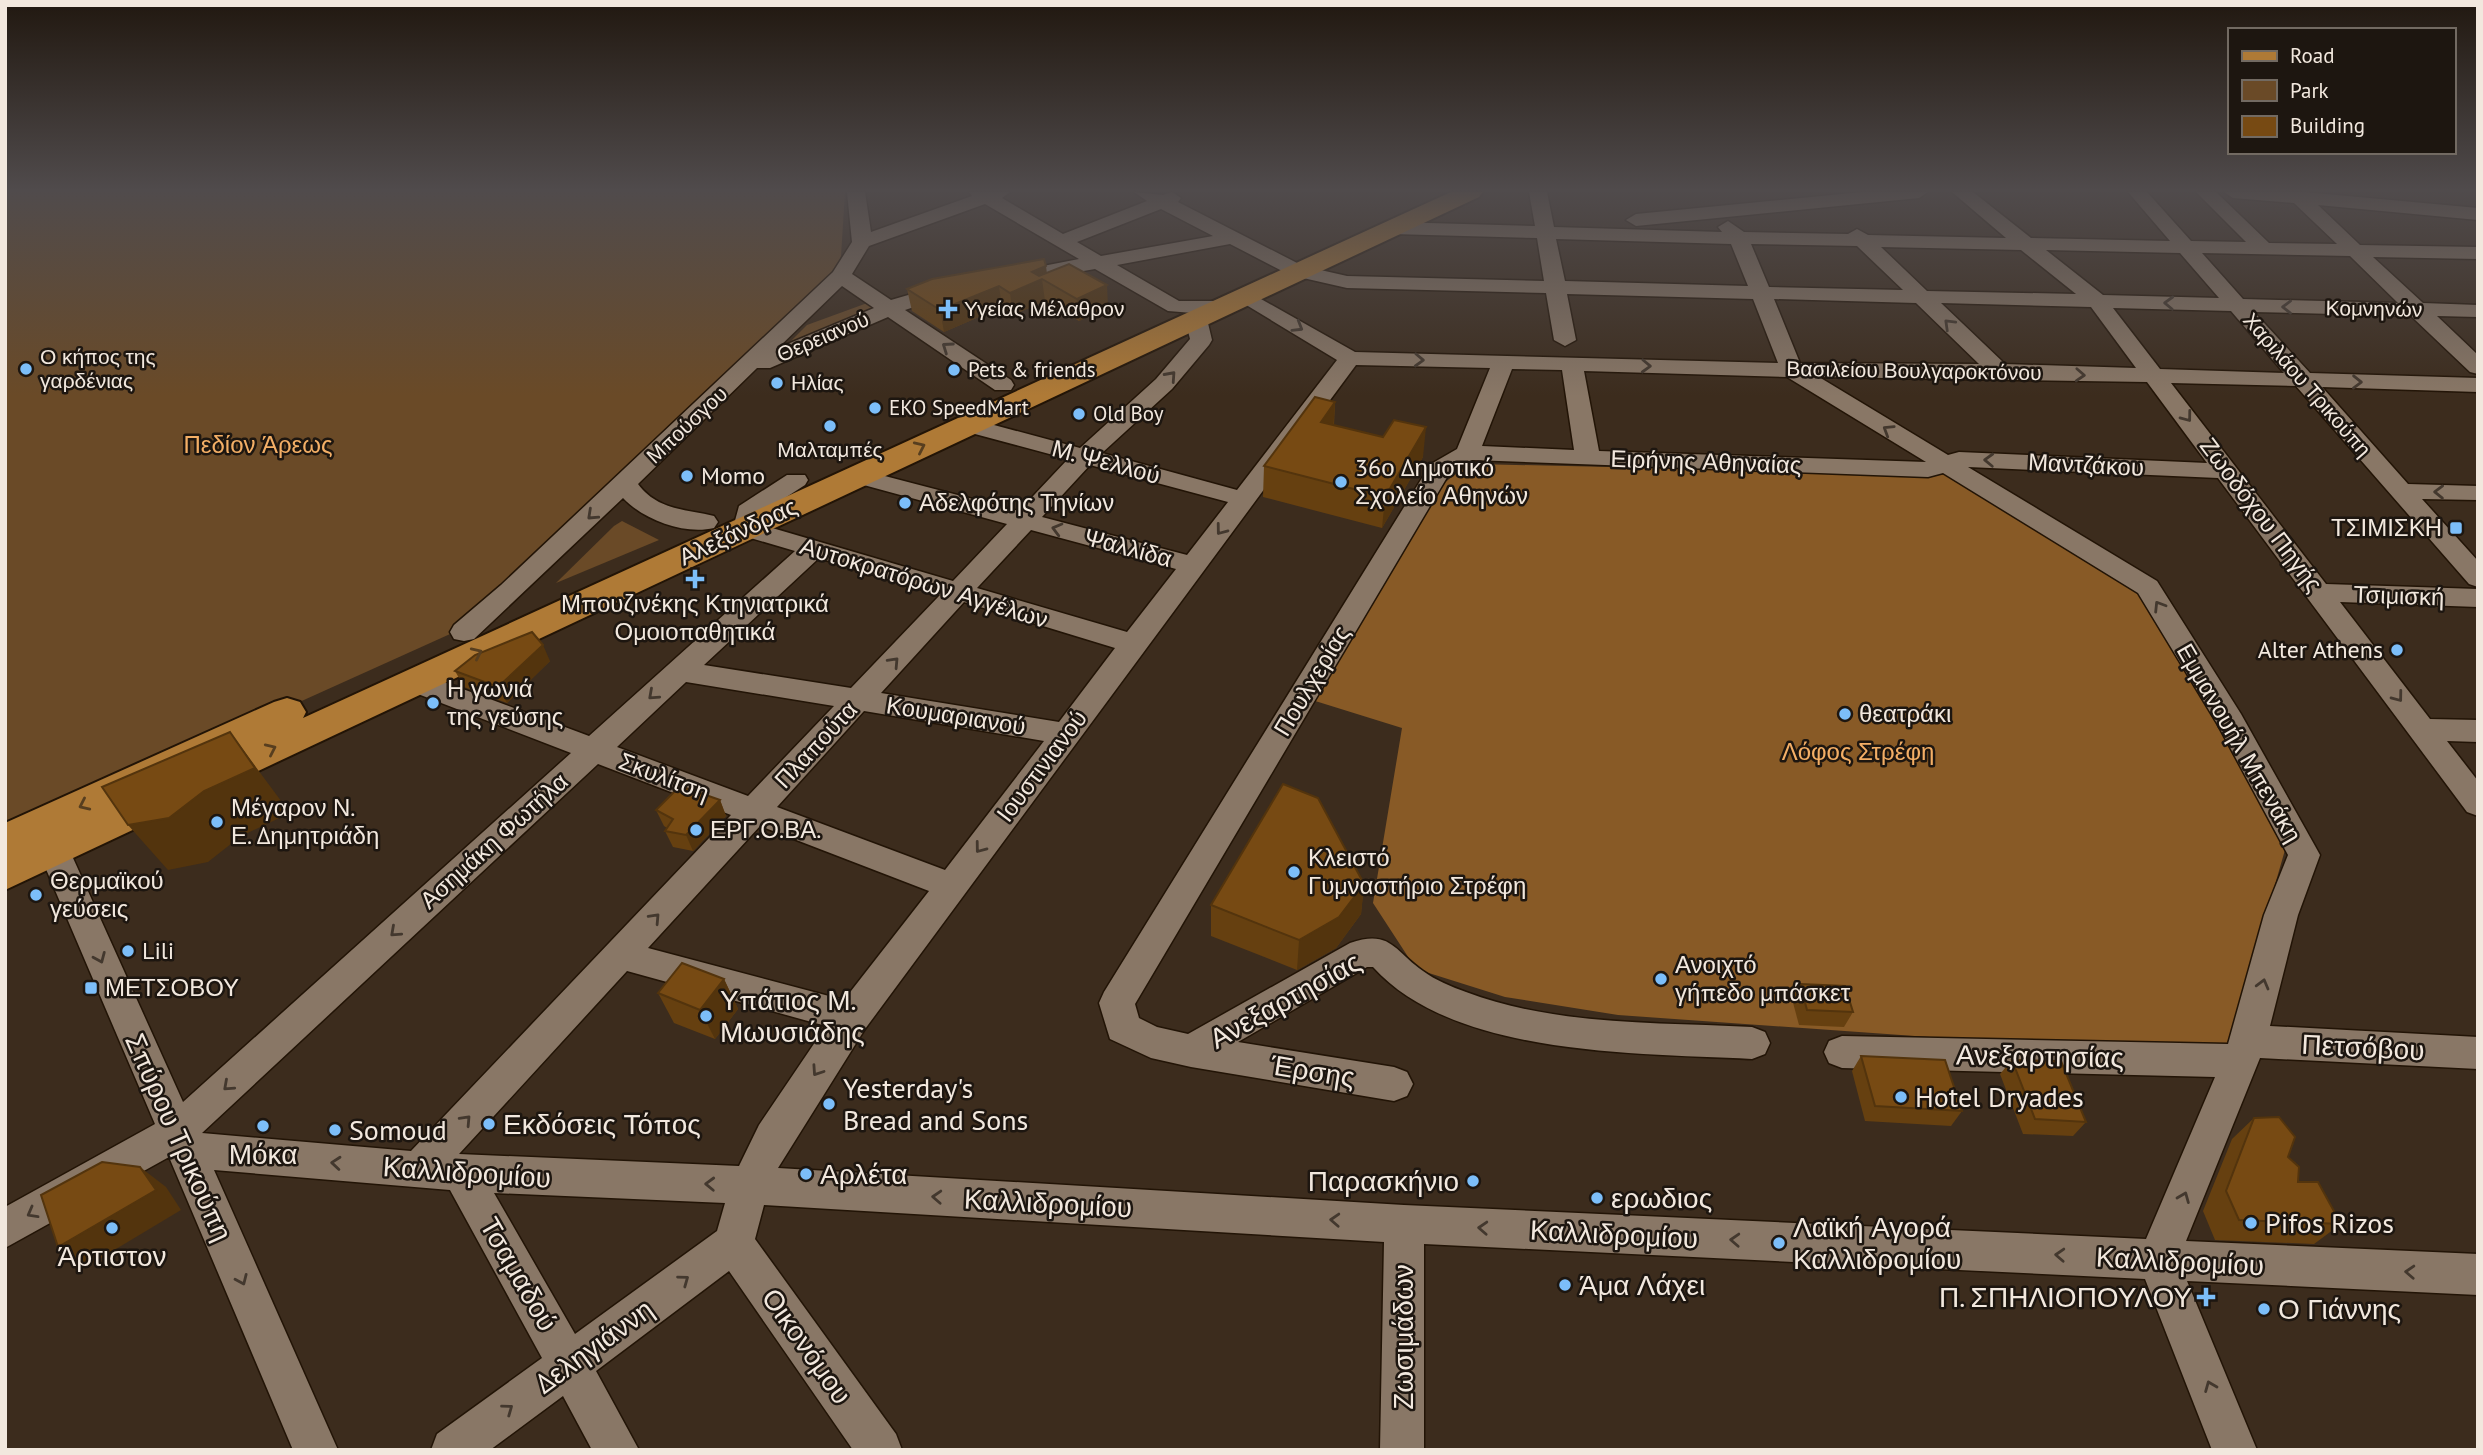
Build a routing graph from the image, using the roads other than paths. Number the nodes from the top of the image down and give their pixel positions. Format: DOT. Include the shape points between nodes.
graph roads {
  1 [pos="851,260"];
  2 [pos="1088,260"];
  3 [pos="1095,260"];
  4 [pos="1275,260"];
  5 [pos="1299,260"];
  6 [pos="1313,260"];
  7 [pos="1331,260"];
  8 [pos="1551,260"];
  9 [pos="1748,260"];
  10 [pos="1883,260"];
  11 [pos="2044,260"];
  12 [pos="2197,260"];
  13 [pos="2365,260"];
  14 [pos="1287,266"];
  15 [pos="841,276"];
  16 [pos="993,277"];
  17 [pos="967,281"];
  18 [pos="1347,282"];
  19 [pos="1556,288"];
  20 [pos="1761,294"];
  21 [pos="1920,296"];
  22 [pos="2097,301"];
  23 [pos="883,303"];
  24 [pos="2237,305"];
  25 [pos="1210,307"];
  26 [pos="2417,310"];
  27 [pos="2478,311"];
  28 [pos="790,327"];
  29 [pos="1565,340"];
  30 [pos="1350,358"];
  31 [pos="1504,362"];
  32 [pos="1572,364"];
  33 [pos="2478,367"];
  34 [pos="1792,370"];
  35 [pos="1998,371"];
  36 [pos="743,373"];
  37 [pos="2157,378"];
  38 [pos="2302,381"];
  39 [pos="2478,385"];
  40 [pos="1003,386"];
  41 [pos="968,425"];
  42 [pos="1467,453"];
  43 [pos="1085,456"];
  44 [pos="1588,459"];
  45 [pos="1944,464"];
  46 [pos="2228,471"];
  47 [pos="858,476"];
  48 [pos="796,480"];
  49 [pos="625,484"];
  50 [pos="2401,491"];
  51 [pos="2478,493"];
  52 [pos="1244,499"];
  53 [pos="1025,520"];
  54 [pos="705,522"];
  55 [pos="746,528"];
  56 [pos="812,550"];
  57 [pos="1194,565"];
  58 [pos="2478,578"];
  59 [pos="2320,593"];
  60 [pos="957,594"];
  61 [pos="2478,598"];
  62 [pos="464,632"];
  63 [pos="1134,644"];
  64 [pos="680,671"];
  65 [pos="415,682"];
  66 [pos="859,700"];
  67 [pos="2422,729"];
  68 [pos="2478,730"];
  69 [pos="1067,734"];
  70 [pos="594,750"];
  71 [pos="2478,804"];
  72 [pos="754,812"];
  73 [pos="48,837"];
  74 [pos="5,841"];
  75 [pos="5,873"];
  76 [pos="952,886"];
  77 [pos="621,955"];
  78 [pos="1116,1003"];
  79 [pos="852,1018"];
  80 [pos="1752,1043"];
  81 [pos="1191,1051"];
  82 [pos="2243,1051"];
  83 [pos="1842,1052"];
  84 [pos="2478,1053"];
  85 [pos="1394,1084"];
  86 [pos="181,1141"];
  87 [pos="419,1170"];
  88 [pos="461,1173"];
  89 [pos="750,1185"];
  90 [pos="1404,1224"];
  91 [pos="5,1228"];
  92 [pos="734,1243"];
  93 [pos="2158,1260"];
  94 [pos="2478,1275"];
  95 [pos="570,1364"];
  96 [pos="316,1450"];
  97 [pos="453,1450"];
  98 [pos="617,1450"];
  99 [pos="880,1450"];
  100 [pos="1402,1450"];
  101 [pos="2235,1450"];
  1 -- 15 [label="street, Μπούσγου"];
  2 -- 16 [label="street"];
  3 -- 25 [label="street"];
  4 -- 14 [label="street, Κομνηνών"];
  5 -- 14 [label="main road, Αλεξάνδρας"];
  6 -- 14 [label="main road, Αλεξάνδρας"];
  7 -- 18 [label="street" via="1326,269"];
  8 -- 19 [label="street"];
  9 -- 20 [label="street"];
  10 -- 21 [label="street"];
  11 -- 22 [label="street, Ζωοδόχου Πηγής"];
  12 -- 24 [label="street, Χαριλάου Τρικούπη"];
  13 -- 26 [label="street"];
  14 -- 18 [label="street, Κομνηνών"];
  14 -- 25 [label="main road, Αλεξάνδρας"];
  14 -- 25 [label="main road, Αλεξάνδρας"];
  15 -- 23 [label="street"];
  15 -- 28 [label="street, Μπούσγου"];
  17 -- 23 [label="street, Θερειανού"];
  18 -- 19 [label="street, Κομνηνών"];
  19 -- 20 [label="street, Κομνηνών"];
  19 -- 29 [label="street"];
  20 -- 21 [label="street, Κομνηνών"];
  20 -- 34 [label="street"];
  21 -- 22 [label="street, Κομνηνών"];
  35 -- 21 [label="street, one-way"];
  24 -- 22 [label="street, Κομνηνών, one-way"];
  22 -- 37 [label="street, Ζωοδόχου Πηγής"];
  23 -- 28 [label="street, Θερειανού"];
  23 -- 36 [label="street, Θερειανού"];
  40 -- 23 [label="street, one-way"];
  26 -- 24 [label="street, Κομνηνών, one-way"];
  24 -- 38 [label="street, Χαριλάου Τρικούπη"];
  25 -- 30 [label="street, one-way"];
  25 -- 40 [label="main road, Αλεξάνδρας"];
  25 -- 41 [label="main road, Αλεξάνδρας"];
  43 -- 25 [label="street, Πλαπούτα, one-way" via="1191,354 1201,340"];
  26 -- 27 [label="street, Κομνηνών"];
  26 -- 33 [label="street"];
  28 -- 36 [label="street, Μπούσγου"];
  30 -- 31 [label="street, Βασιλείου Βουλγαροκτόνου, one-way"];
  30 -- 52 [label="street, Ιουστινιανού"];
  31 -- 32 [label="street, Βασιλείου Βουλγαροκτόνου"];
  31 -- 42 [label="street"];
  32 -- 34 [label="street, Βασιλείου Βουλγαροκτόνου, one-way"];
  32 -- 44 [label="street"];
  34 -- 35 [label="street, Βασιλείου Βουλγαροκτόνου"];
  45 -- 34 [label="street, Εμμανουήλ Μπενάκη, one-way"];
  35 -- 37 [label="street, Βασιλείου Βουλγαροκτόνου, one-way"];
  36 -- 49 [label="street, Μπούσγου"];
  37 -- 38 [label="street, Βασιλείου Βουλγαροκτόνου"];
  37 -- 46 [label="street, Ζωοδόχου Πηγής, one-way"];
  38 -- 39 [label="street, Βασιλείου Βουλγαροκτόνου, one-way"];
  38 -- 50 [label="street, Χαριλάου Τρικούπη"];
  40 -- 48 [label="main road, Αλεξάνδρας"];
  41 -- 43 [label="street, Μ. Ψελλού"];
  47 -- 41 [label="main road, Αλεξάνδρας, one-way"];
  42 -- 44 [label="street, Ειρήνης Αθηναίας"];
  42 -- 78 [label="street, Πουλχερίας" via="1434,478"];
  43 -- 52 [label="street, Μ. Ψελλού"];
  43 -- 53 [label="street, Πλαπούτα"];
  44 -- 45 [label="street, Ειρήνης Αθηναίας" via="1928,470"];
  46 -- 45 [label="street, Μαντζάκου, one-way" via="1959,459"];
  82 -- 45 [label="street, Εμμανουήλ Μπενάκη, one-way" via="2281,915 2304,855 2231,722 2148,587"];
  46 -- 59 [label="street, Ζωοδόχου Πηγής"];
  47 -- 53 [label="street, Ψαλλίδα"];
  47 -- 55 [label="main road, Αλεξάνδρας"];
  48 -- 54 [label="main road, Αλεξάνδρας"];
  48 -- 55 [label="street" via="748,511"];
  49 -- 54 [label="street" via="639,501 659,513"];
  49 -- 62 [label="street, Μπούσγου, one-way"];
  51 -- 50 [label="street, one-way"];
  50 -- 58 [label="street, Χαριλάου Τρικούπη"];
  52 -- 57 [label="street, Ιουστινιανού, one-way"];
  57 -- 53 [label="street, Ψαλλίδα, one-way"];
  53 -- 60 [label="street, Πλαπούτα"];
  54 -- 62 [label="main road, Αλεξάνδρας"];
  55 -- 56 [label="street, Αυτοκρατόρων Αγγέλων"];
  65 -- 55 [label="main road, Αλεξάνδρας, one-way"];
  56 -- 60 [label="street, Αυτοκρατόρων Αγγέλων"];
  56 -- 64 [label="street, Ασημάκη Φωτήλα"];
  57 -- 63 [label="street, Ιουστινιανού"];
  59 -- 61 [label="street, Τσιμισκή"];
  59 -- 67 [label="street, Ζωοδόχου Πηγής, one-way"];
  60 -- 63 [label="street, Αυτοκρατόρων Αγγέλων"];
  66 -- 60 [label="street, Πλαπούτα, one-way"];
  62 -- 73 [label="main road, Αλεξάνδρας, one-way"];
  63 -- 69 [label="street, Ιουστινιανού"];
  64 -- 66 [label="street, Κουμαριανού"];
  64 -- 70 [label="street, Ασημάκη Φωτήλα, one-way"];
  65 -- 70 [label="street, Σκυλίτση"];
  73 -- 65 [label="main road, Αλεξάνδρας, one-way"];
  66 -- 69 [label="street, Κουμαριανού"];
  66 -- 72 [label="street, Πλαπούτα"];
  67 -- 68 [label="street"];
  67 -- 71 [label="street, Ζωοδόχου Πηγής"];
  69 -- 76 [label="street, Ιουστινιανού, one-way"];
  70 -- 72 [label="street, Σκυλίτση"];
  70 -- 86 [label="street, Ασημάκη Φωτήλα, one-way"];
  72 -- 76 [label="street, Σκυλίτση"];
  77 -- 72 [label="street, Πλαπούτα, one-way"];
  73 -- 74 [label="main road, Αλεξάνδρας"];
  73 -- 75 [label="main road, Αλεξάνδρας"];
  73 -- 86 [label="street, Σπύρου Τρικούπη, one-way"];
  76 -- 79 [label="street, Ιουστινιανού"];
  77 -- 79 [label="street"];
  87 -- 77 [label="street, Πλαπούτα, one-way"];
  78 -- 81 [label="street, Ανεξαρτησίας" via="1123,1028 1151,1042"];
  79 -- 89 [label="street, Ιουστινιανού, one-way" via="773,1138"];
  80 -- 81 [label="street, Ανεξαρτησίας" via="1570,1032 1484,1013 1415,986 1381,953 1362,953"];
  81 -- 85 [label="street, Έρσης"];
  82 -- 83 [label="street, Ανεξαρτησίας"];
  82 -- 84 [label="street, Πετσόβου"];
  93 -- 82 [label="street, Εμμανουήλ Μπενάκη, one-way"];
  87 -- 86 [label="street, Καλλιδρομίου, one-way"];
  86 -- 91 [label="street, Ασημάκη Φωτήλα, one-way"];
  86 -- 96 [label="street, Σπύρου Τρικούπη, one-way"];
  87 -- 88 [label="street, Καλλιδρομίου"];
  89 -- 88 [label="street, Καλλιδρομίου, one-way"];
  88 -- 95 [label="street, Τσαμαδού"];
  90 -- 89 [label="street, Καλλιδρομίου, one-way"];
  89 -- 92 [label="street"];
  93 -- 90 [label="street, Καλλιδρομίου, one-way"];
  90 -- 100 [label="street, Ζωσιμάδων"];
  95 -- 92 [label="street, Δεληγιάννη, one-way"];
  92 -- 99 [label="street, Οικονόμου"];
  94 -- 93 [label="street, Καλλιδρομίου, one-way"];
  101 -- 93 [label="street, one-way"];
  97 -- 95 [label="street, Δεληγιάννη, one-way"];
  95 -- 98 [label="street, Τσαμαδού"];
}
